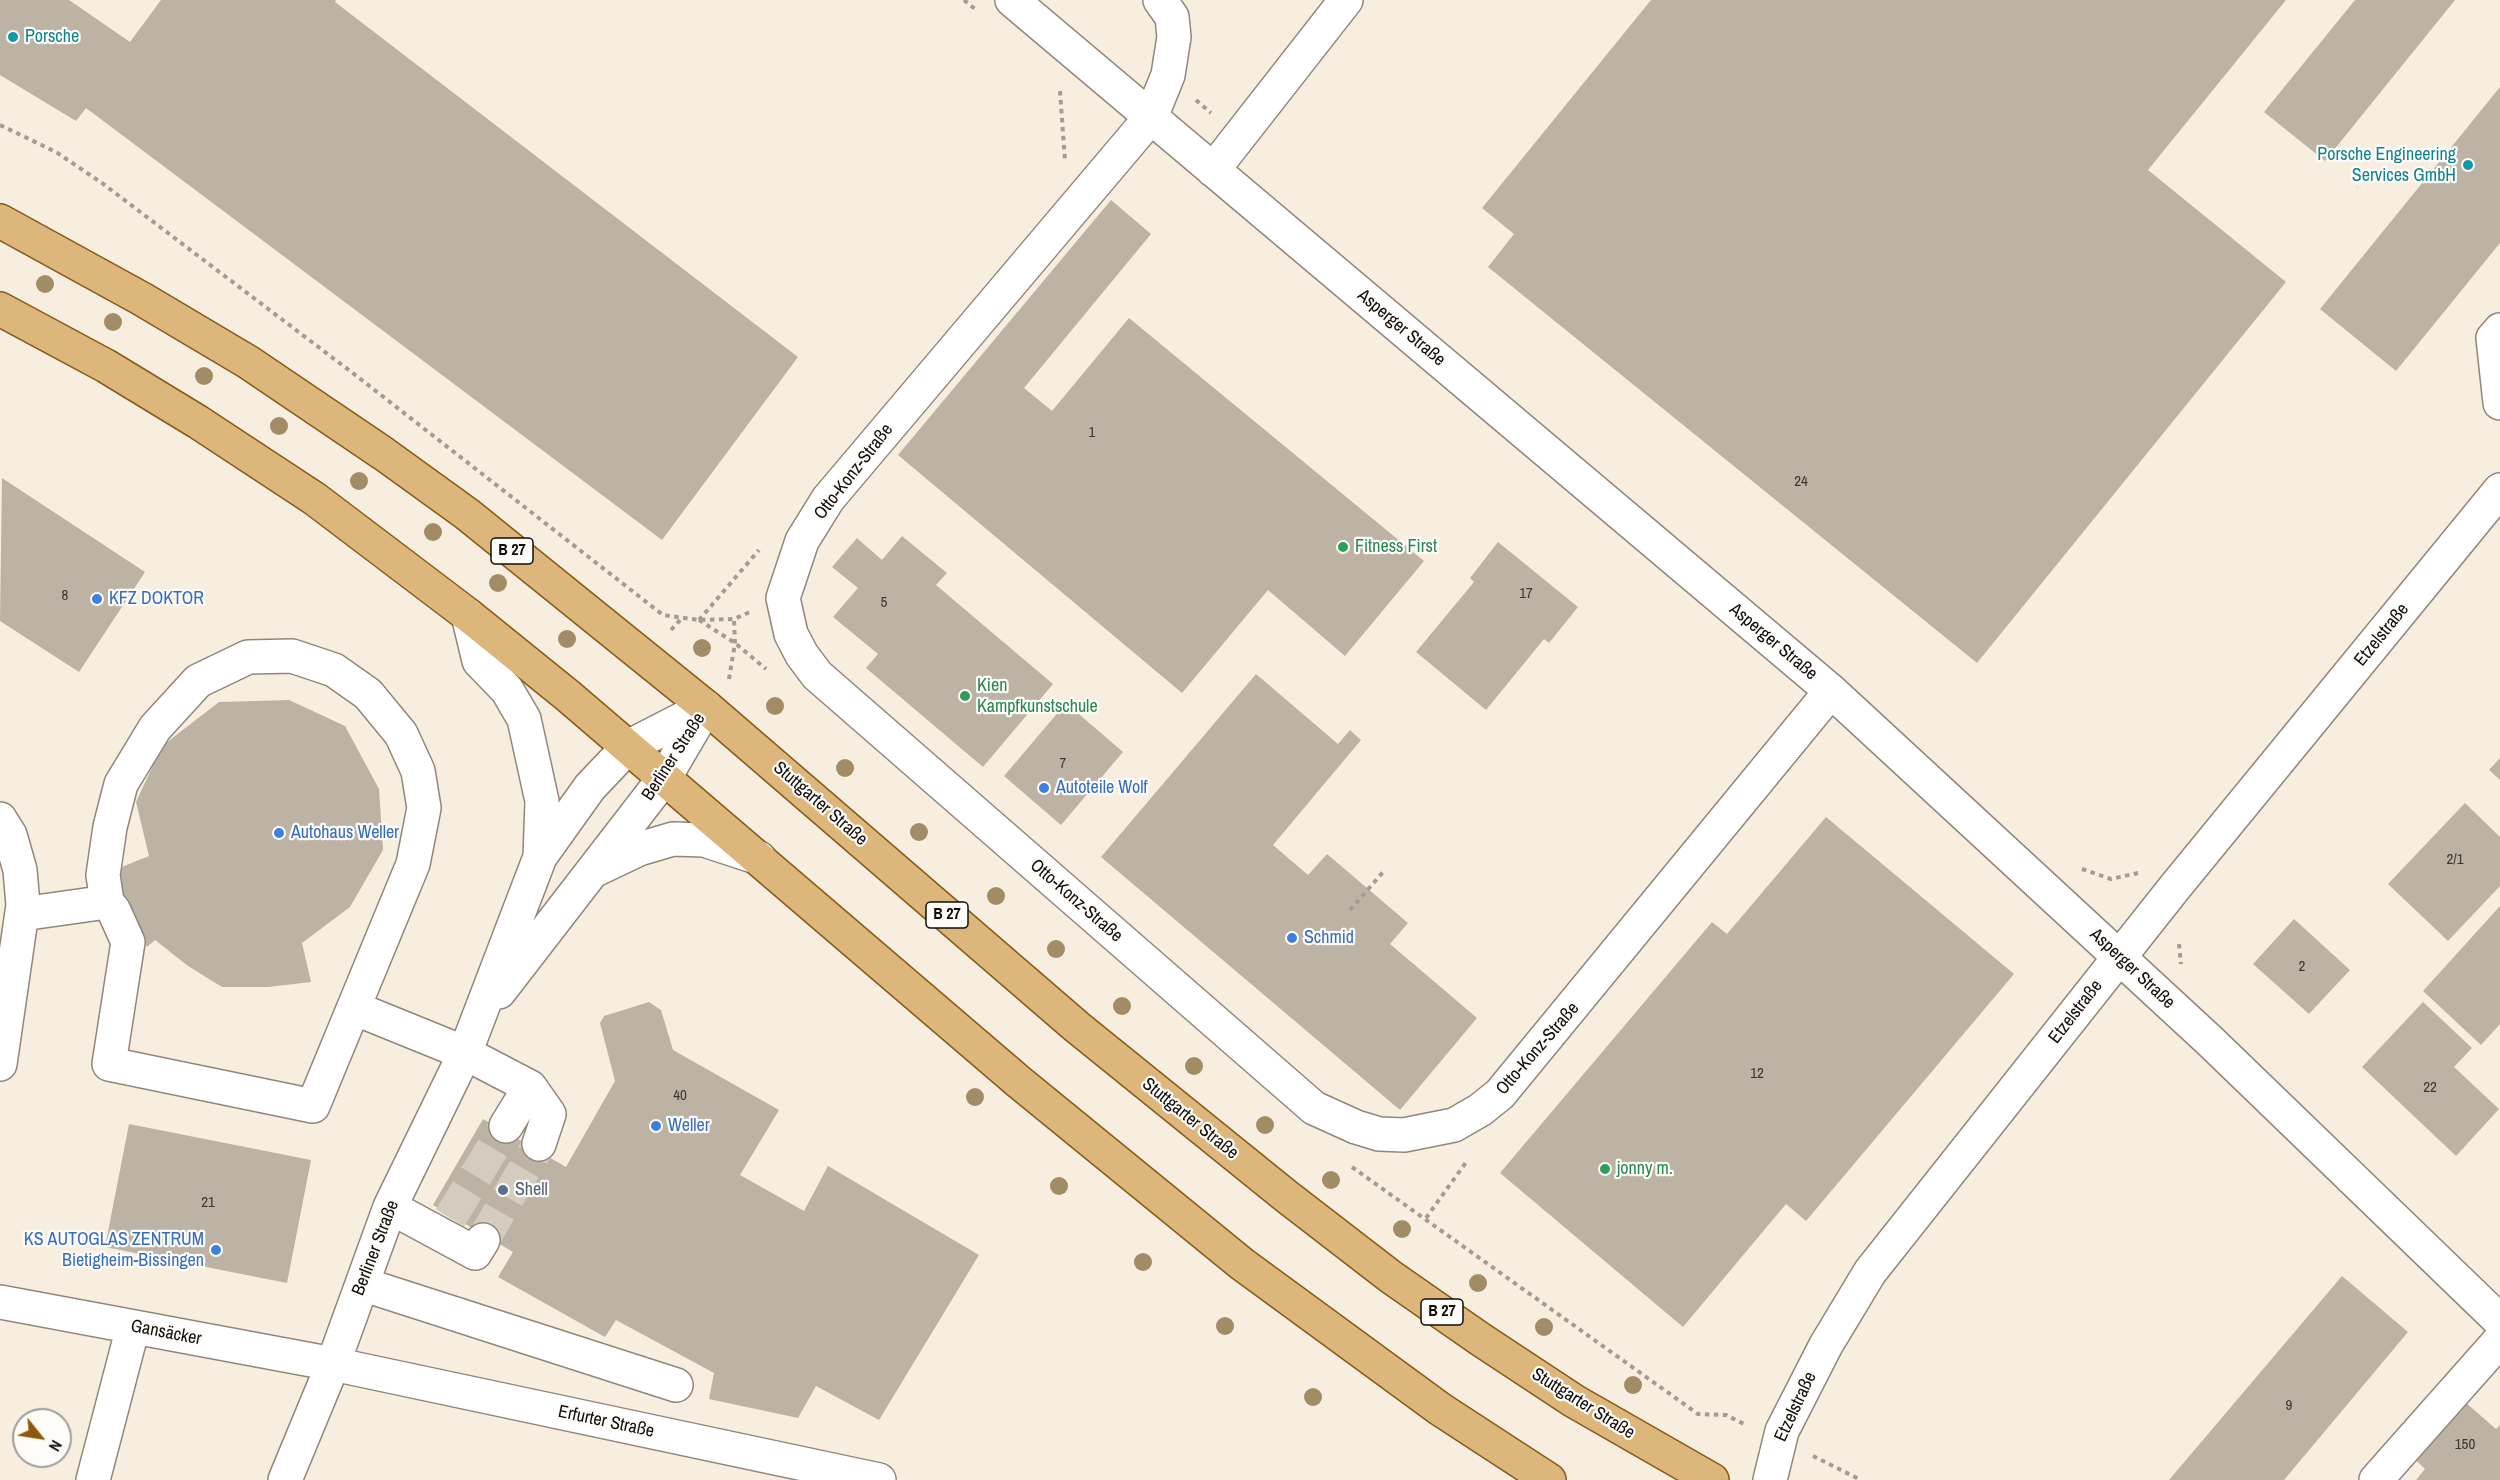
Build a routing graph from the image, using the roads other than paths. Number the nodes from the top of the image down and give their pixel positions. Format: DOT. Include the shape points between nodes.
graph roads {
  1 [pos="1012,0"];
  2 [pos="1160,0"];
  3 [pos="1346,0"];
  4 [pos="1151,117"];
  5 [pos="1213,170"];
  6 [pos="0,221"];
  7 [pos="0,309"];
  8 [pos="2500,330"];
  9 [pos="2500,403"];
  10 [pos="2500,490"];
  11 [pos="468,615"];
  12 [pos="1831,691"];
  13 [pos="706,707"];
  14 [pos="627,747"];
  15 [pos="665,777"];
  16 [pos="0,819"];
  17 [pos="540,857"];
  18 [pos="760,859"];
  19 [pos="591,873"];
  20 [pos="107,902"];
  21 [pos="22,914"];
  22 [pos="2118,958"];
  23 [pos="5,1008"];
  24 [pos="354,1008"];
  25 [pos="477,1020"];
  26 [pos="465,1053"];
  27 [pos="0,1064"];
  28 [pos="530,1087"];
  29 [pos="506,1126"];
  30 [pos="539,1144"];
  31 [pos="390,1207"];
  32 [pos="483,1240"];
  33 [pos="362,1284"];
  34 [pos="0,1302"];
  35 [pos="2500,1320"];
  36 [pos="133,1327"];
  37 [pos="2500,1340"];
  38 [pos="333,1364"];
  39 [pos="676,1385"];
  40 [pos="93,1480"];
  41 [pos="285,1480"];
  42 [pos="879,1480"];
  43 [pos="1549,1480"];
  44 [pos="1712,1480"];
  45 [pos="1770,1480"];
  46 [pos="2376,1480"];
  1 -- 4 [label="street, Asperger Straße"];
  2 -- 4 [label="street, Otto-Konz-Straße" via="1172,16 1174,37 1168,75"];
  3 -- 5 [label="street"];
  4 -- 5 [label="street, Asperger Straße"];
  4 -- 12 [label="street, Otto-Konz-Straße" via="828,499 802,541 783,598 791,634 817,675 1314,1108 1379,1134 1404,1135 1454,1125 1500,1095"];
  5 -- 12 [label="street, Asperger Straße"];
  6 -- 13 [label="main road, B 27" via="142,298 248,362 384,454 467,514"];
  7 -- 11 [label="main road" via="106,366 198,422 315,500"];
  8 -- 9 [label="street" via="2493,338"];
  10 -- 22 [label="street, Etzelstraße"];
  11 -- 14 [label="main road"];
  11 -- 17 [label="street, Berliner Straße" via="479,661 507,690 524,718 542,801"];
  12 -- 22 [label="street, Asperger Straße"];
  13 -- 14 [label="street, Berliner Straße"];
  13 -- 15 [label="street, Berliner Straße"];
  13 -- 44 [label="main road, Stuttgarter Straße / B 27" via="1077,1028 1286,1197 1480,1339 1574,1401"];
  14 -- 15 [label="main road"];
  14 -- 17 [label="street, Berliner Straße" via="590,787"];
  15 -- 18 [label="main road"];
  15 -- 19 [label="street, Berliner Straße"];
  16 -- 21 [label="street" via="10,835 21,870"];
  17 -- 25 [label="street, Berliner Straße"];
  18 -- 19 [label="street, Berliner Straße" via="704,840 673,839 639,849"];
  18 -- 43 [label="main road" via="1019,1082 1242,1264 1440,1409"];
  19 -- 25 [label="street, Berliner Straße"];
  20 -- 21 [label="street"];
  20 -- 24 [label="street" via="128,942 109,1064 313,1106"];
  20 -- 24 [label="street" via="103,875 121,784 155,728 198,681 248,657 292,656 334,670 368,694 401,734 418,771 424,808 413,864"];
  21 -- 23 [label="street"];
  22 -- 35 [label="street, Asperger Straße" via="2210,1041"];
  22 -- 45 [label="street, Etzelstraße" via="1870,1272 1786,1422"];
  23 -- 27 [label="street"];
  24 -- 26 [label="street"];
  25 -- 26 [label="street, Berliner Straße"];
  26 -- 28 [label="street"];
  26 -- 31 [label="street, Berliner Straße"];
  28 -- 29 [label="street"];
  28 -- 30 [label="street" via="549,1114"];
  31 -- 32 [label="street" via="446,1226 476,1253"];
  31 -- 33 [label="street, Berliner Straße"];
  33 -- 38 [label="street, Berliner Straße"];
  33 -- 39 [label="street"];
  34 -- 36 [label="street, Gansäcker"];
  36 -- 38 [label="street, Gansäcker"];
  36 -- 40 [label="street"];
  37 -- 46 [label="street"];
  38 -- 41 [label="street, Berliner Straße"];
  38 -- 42 [label="street, Erfurter Straße"];
}
